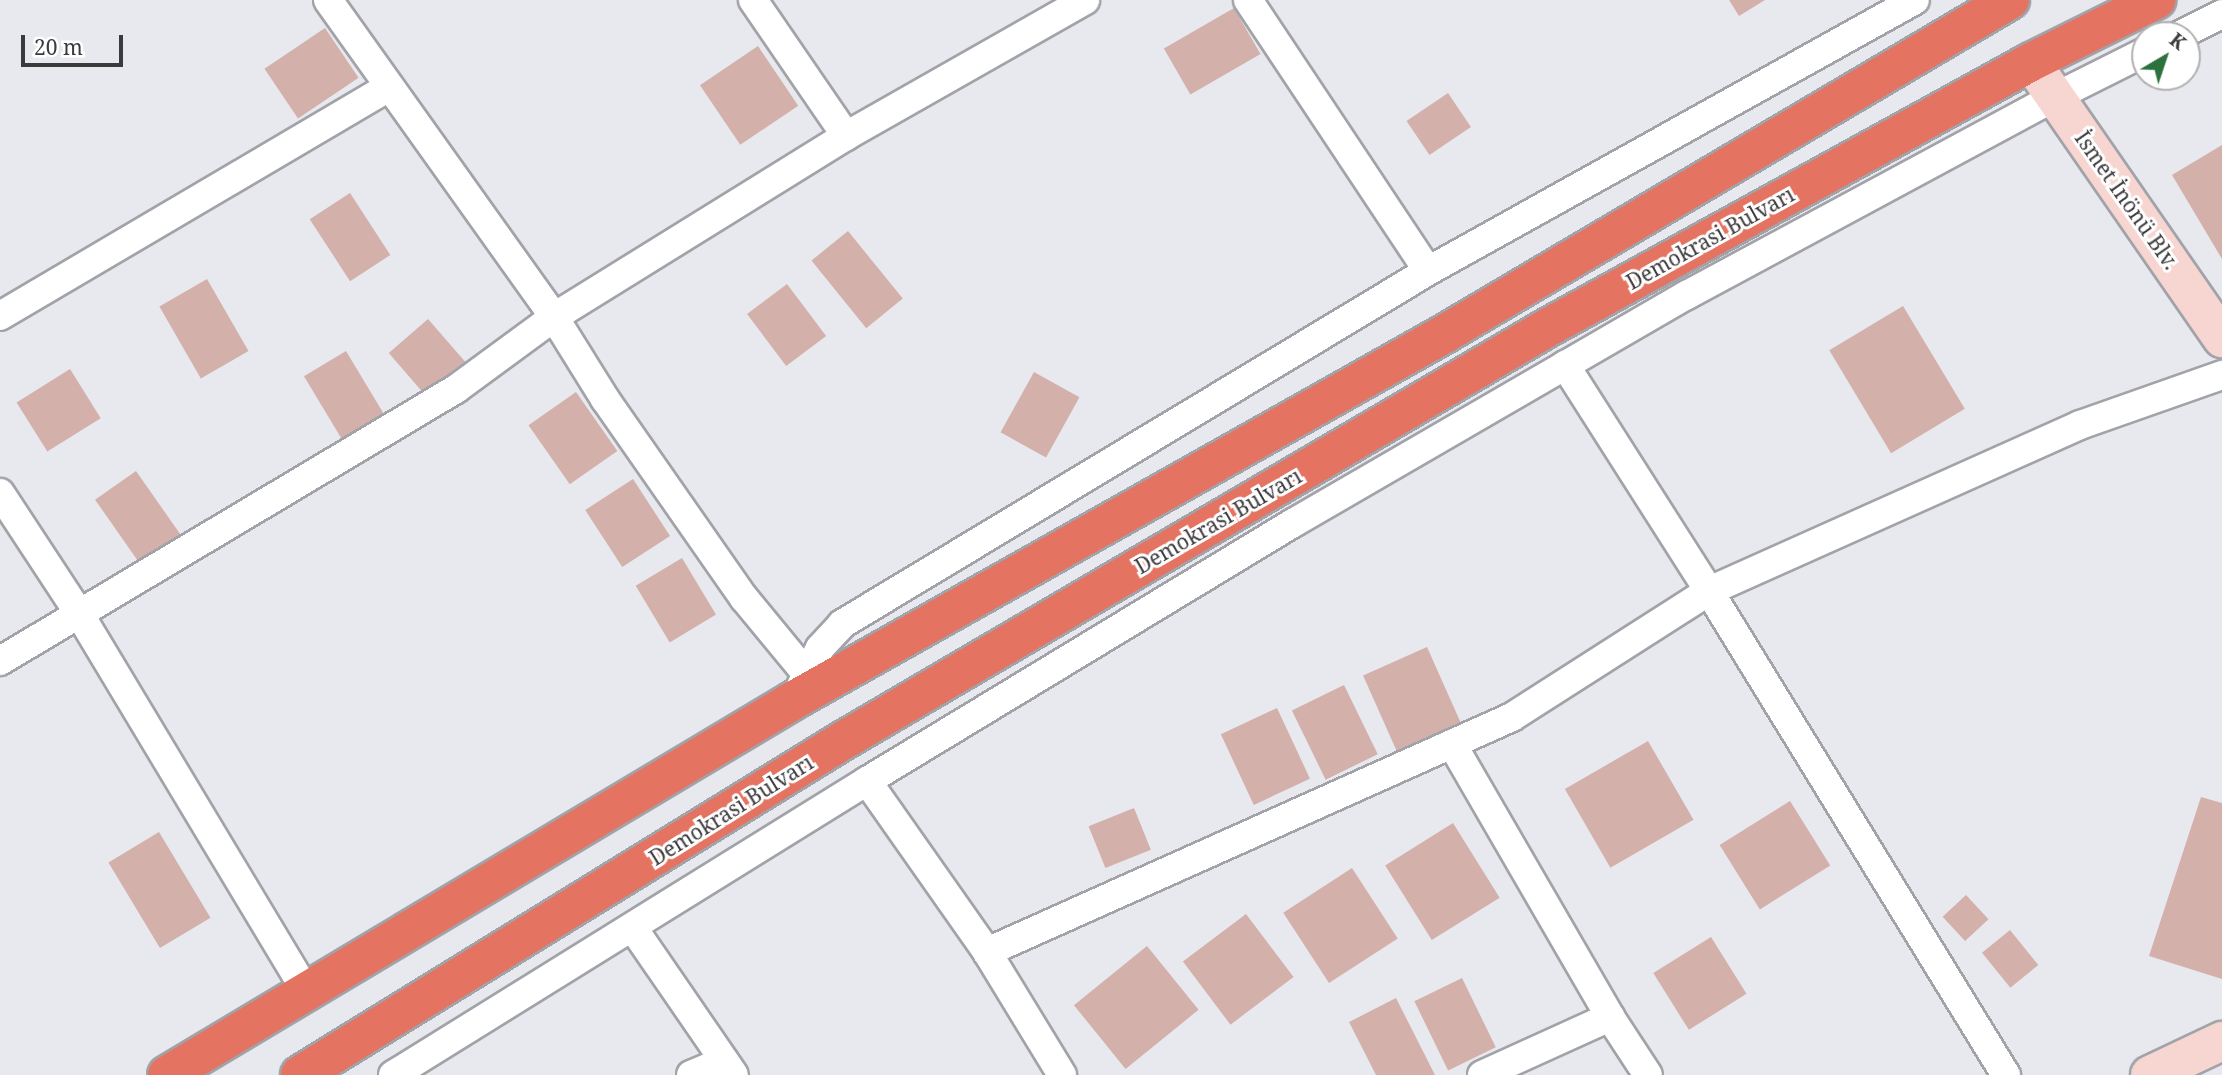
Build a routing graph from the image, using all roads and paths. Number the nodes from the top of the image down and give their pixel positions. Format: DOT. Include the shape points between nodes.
graph roads {
  1 [pos="328,0"];
  2 [pos="753,0"];
  3 [pos="1085,0"];
  4 [pos="1248,0"];
  5 [pos="1915,0"];
  6 [pos="2010,0"];
  7 [pos="2156,0"];
  8 [pos="2222,14"];
  9 [pos="2201,24"];
  10 [pos="2131,59"];
  11 [pos="2031,62"];
  12 [pos="388,87"];
  13 [pos="2055,97"];
  14 [pos="846,136"];
  15 [pos="1428,271"];
  16 [pos="0,316"];
  17 [pos="554,317"];
  18 [pos="2222,338"];
  19 [pos="1566,365"];
  20 [pos="2222,375"];
  21 [pos="0,493"];
  22 [pos="1709,591"];
  23 [pos="80,615"];
  24 [pos="0,661"];
  25 [pos="800,686"];
  26 [pos="1452,744"];
  27 [pos="867,781"];
  28 [pos="633,928"];
  29 [pos="987,953"];
  30 [pos="305,990"];
  31 [pos="1610,1017"];
  32 [pos="2222,1041"];
  33 [pos="729,1068"];
  34 [pos="167,1075"];
  35 [pos="300,1075"];
  36 [pos="393,1075"];
  37 [pos="691,1075"];
  38 [pos="1062,1075"];
  39 [pos="1482,1075"];
  40 [pos="1648,1075"];
  41 [pos="2006,1075"];
  42 [pos="2150,1075"];
  1 -- 12 [label="street"];
  2 -- 14 [label="street"];
  3 -- 14 [label="street"];
  4 -- 15 [label="street"];
  5 -- 15 [label="street"];
  6 -- 25 [label="highway" via="1446,333"];
  7 -- 11 [label="highway, Demokrasi Bulvarı"];
  8 -- 9 [label="street"];
  10 -- 13 [label="street"];
  11 -- 13 [label="main road, İsmet İnönü Blv."];
  11 -- 35 [label="highway, Demokrasi Bulvarı" via="1547,328 844,740"];
  12 -- 16 [label="street"];
  12 -- 17 [label="street"];
  13 -- 18 [label="main road, İsmet İnönü Blv."];
  13 -- 19 [label="street"];
  14 -- 17 [label="street"];
  15 -- 25 [label="street" via="842,624 820,648"];
  17 -- 23 [label="street" via="456,389"];
  17 -- 25 [label="street"];
  19 -- 22 [label="street"];
  19 -- 27 [label="street" via="1293,523"];
  20 -- 22 [label="street" via="2080,425"];
  21 -- 23 [label="street"];
  22 -- 26 [label="street" via="1512,717"];
  22 -- 41 [label="street"];
  23 -- 24 [label="street"];
  23 -- 30 [label="street"];
  25 -- 30 [label="highway"];
  26 -- 29 [label="street"];
  26 -- 31 [label="street"];
  27 -- 28 [label="street"];
  27 -- 29 [label="street"];
  28 -- 33 [label="street"];
  28 -- 36 [label="street"];
  29 -- 38 [label="street"];
  30 -- 34 [label="highway"];
  31 -- 39 [label="street"];
  31 -- 40 [label="street"];
  32 -- 42 [label="main road"];
  33 -- 37 [label="street"];
}
